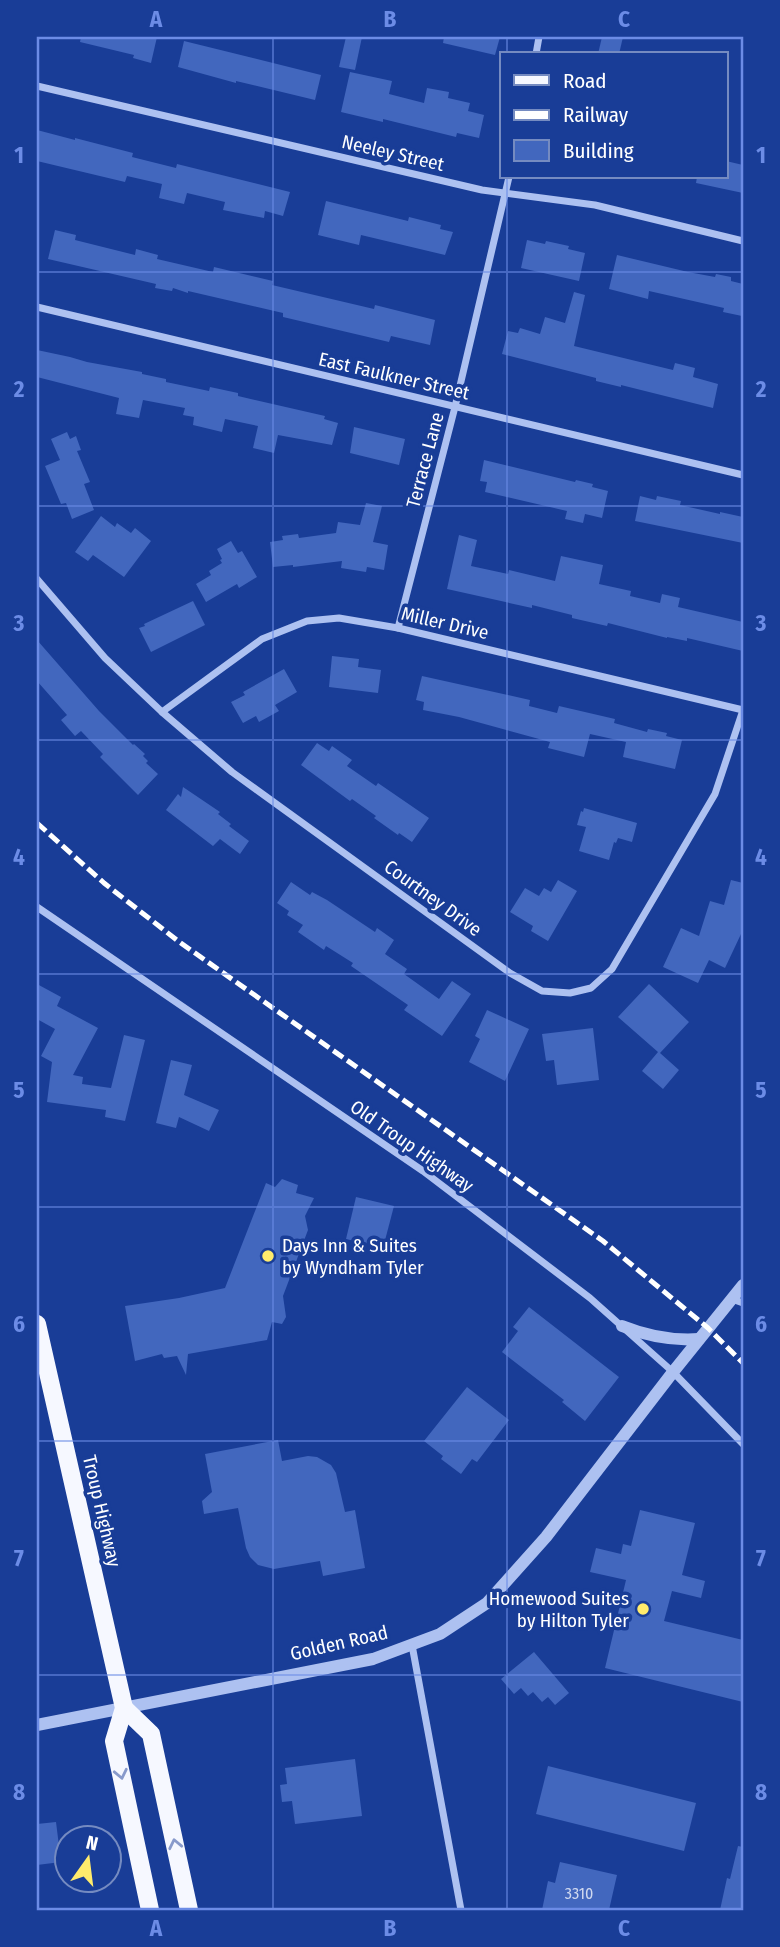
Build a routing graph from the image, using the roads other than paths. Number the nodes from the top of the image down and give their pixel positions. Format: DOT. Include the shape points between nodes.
graph roads {
  1 [pos="37,86"];
  2 [pos="509,178"];
  3 [pos="505,192"];
  4 [pos="743,241"];
  5 [pos="37,307"];
  6 [pos="455,407"];
  7 [pos="743,475"];
  8 [pos="37,579"];
  9 [pos="398,628"];
  10 [pos="743,710"];
  11 [pos="162,712"];
  12 [pos="37,907"];
  13 [pos="743,1285"];
  14 [pos="738,1301"];
  15 [pos="37,1324"];
  16 [pos="622,1326"];
  17 [pos="699,1339"];
  18 [pos="673,1372"];
  19 [pos="743,1444"];
  20 [pos="412,1645"];
  21 [pos="124,1708"];
  22 [pos="37,1725"];
  23 [pos="150,1910"];
  24 [pos="190,1910"];
  25 [pos="461,1910"];
  1 -- 3 [label="street, Neeley Street"];
  2 -- 3 [label="street, Terrace Lane"];
  3 -- 4 [label="street, Neeley Street" via="595,205"];
  3 -- 6 [label="street, Terrace Lane"];
  5 -- 6 [label="street, East Faulkner Street"];
  6 -- 7 [label="street, East Faulkner Street"];
  6 -- 9 [label="street, Terrace Lane"];
  8 -- 11 [label="street, Courtney Drive" via="105,658"];
  9 -- 10 [label="street, Miller Drive"];
  9 -- 11 [label="street, Miller Drive" via="338,618 307,621 262,639"];
  10 -- 11 [label="street, Courtney Drive" via="715,794 612,969 591,988 570,993 542,991 510,973 232,772"];
  12 -- 16 [label="street, Old Troup Highway" via="423,1171"];
  13 -- 14 [label="street, Golden Road"];
  14 -- 17 [label="street, Golden Road"];
  15 -- 21 [label="main road, Troup Highway"];
  16 -- 17 [label="street" via="673,1340"];
  16 -- 18 [label="street, Old Troup Highway"];
  17 -- 18 [label="street, Golden Road"];
  18 -- 19 [label="street, Old Troup Highway"];
  18 -- 20 [label="street, Golden Road" via="546,1537 487,1603 440,1634"];
  20 -- 21 [label="street, Golden Road" via="373,1659"];
  20 -- 25 [label="street"];
  21 -- 22 [label="street, Golden Road"];
  21 -- 23 [label="main road, Troup Highway, one-way" via="114,1741"];
  24 -- 21 [label="main road, one-way" via="151,1734"];
}
